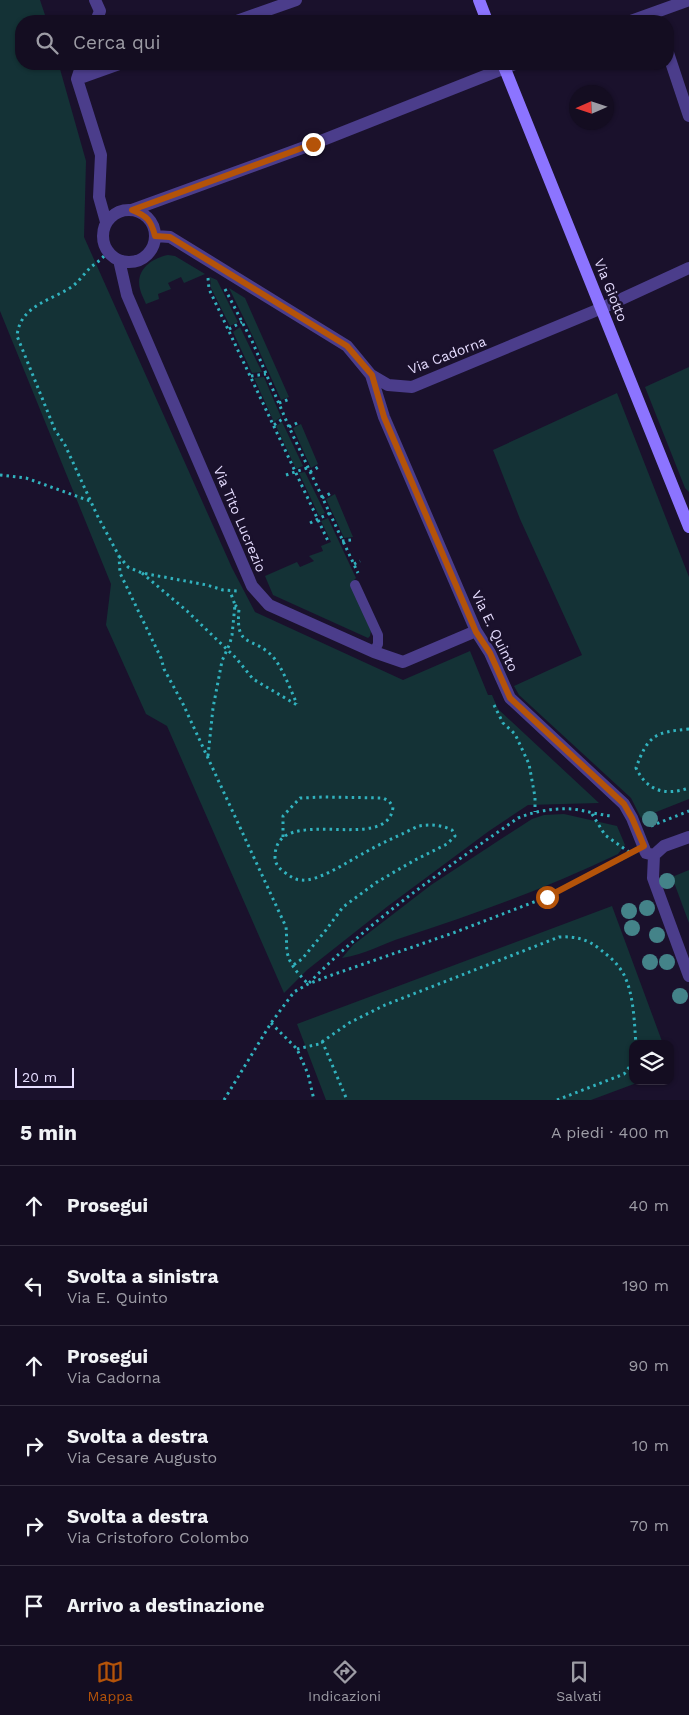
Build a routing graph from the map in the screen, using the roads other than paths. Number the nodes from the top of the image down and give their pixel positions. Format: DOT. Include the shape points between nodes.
graph roads {
  1 [pos="95,0"];
  2 [pos="296,0"];
  3 [pos="479,0"];
  4 [pos="689,0"];
  5 [pos="98,15"];
  6 [pos="254,15"];
  7 [pos="485,15"];
  8 [pos="660,15"];
  9 [pos="80,70"];
  10 [pos="102,70"];
  11 [pos="496,70"];
  12 [pos="510,70"];
  13 [pos="674,70"];
  14 [pos="77,79"];
  15 [pos="689,116"];
  16 [pos="132,210"];
  17 [pos="106,222"];
  18 [pos="155,236"];
  19 [pos="118,260"];
  20 [pos="689,268"];
  21 [pos="602,308"];
  22 [pos="372,375"];
  23 [pos="686,510"];
  24 [pos="689,527"];
  25 [pos="358,582"];
  26 [pos="476,632"];
  27 [pos="374,652"];
  28 [pos="689,837"];
  29 [pos="654,855"];
  30 [pos="689,976"];
  1 -- 5 [label="street"];
  2 -- 6 [label="street"];
  3 -- 7 [label="street"];
  4 -- 8 [label="street"];
  9 -- 14 [label="street"];
  10 -- 14 [label="street"];
  11 -- 16 [label="street" via="313,144"];
  12 -- 21 [label="street, Via Giotto"];
  13 -- 15 [label="street"];
  14 -- 17 [label="street" via="101,155 99,197"];
  16 -- 17 [label="street" via="117,212"];
  16 -- 18 [label="street" via="148,219"];
  17 -- 19 [label="street" via="102,237 107,251"];
  18 -- 19 [label="street" via="152,248 143,258 131,262"];
  18 -- 22 [label="street, Via Cadorna" via="170,237 347,346"];
  19 -- 27 [label="street, Via Tito Lucrezio" via="126,295 252,586 269,605"];
  20 -- 21 [label="street, Via Cadorna"];
  21 -- 22 [label="street, Via Cadorna" via="412,387 388,384"];
  21 -- 23 [label="street, Via Giotto"];
  22 -- 26 [label="street, Via E. Quinto" via="384,417"];
  23 -- 24 [label="street, Via Giotto"];
  25 -- 27 [label="lane" via="378,635"];
  26 -- 27 [label="street, Via Tito Lucrezio" via="403,662"];
  26 -- 29 [label="street, Via E. Quinto" via="490,653 510,698 624,804 646,853"];
  28 -- 29 [label="street" via="664,846"];
  29 -- 30 [label="street" via="653,878"];
}
